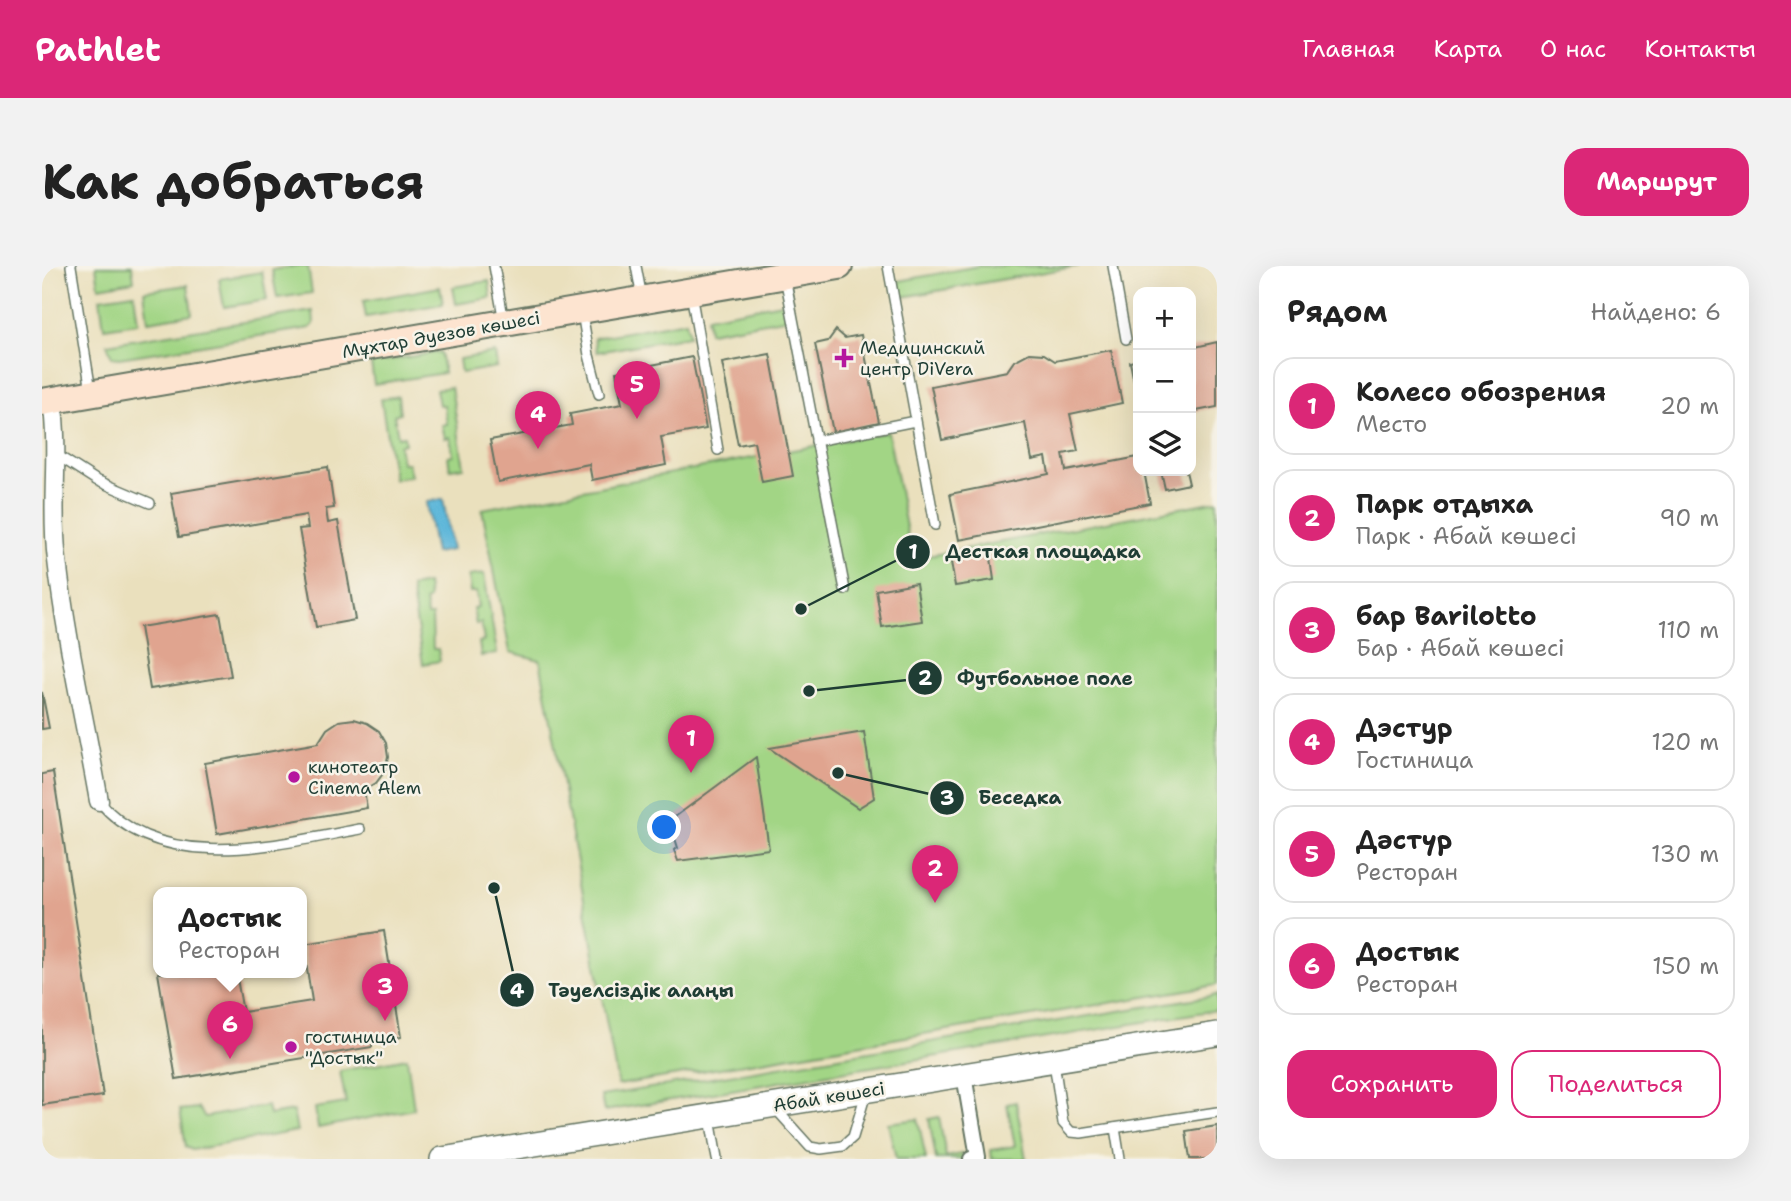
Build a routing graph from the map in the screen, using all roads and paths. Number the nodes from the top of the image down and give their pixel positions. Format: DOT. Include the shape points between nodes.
graph roads {
  1 [pos="71,266"];
  2 [pos="494,266"];
  3 [pos="636,266"];
  4 [pos="838,266"];
  5 [pos="888,266"];
  6 [pos="1113,266"];
  7 [pos="785,276"];
  8 [pos="691,292"];
  9 [pos="642,299"];
  10 [pos="582,310"];
  11 [pos="504,324"];
  12 [pos="1126,339"];
  13 [pos="91,393"];
  14 [pos="599,394"];
  15 [pos="47,401"];
  16 [pos="915,421"];
  17 [pos="816,441"];
  18 [pos="718,450"];
  19 [pos="57,455"];
  20 [pos="150,503"];
  21 [pos="935,525"];
  22 [pos="845,590"];
  23 [pos="99,801"];
  24 [pos="360,829"];
  25 [pos="1217,1034"];
  26 [pos="1054,1060"];
  27 [pos="964,1075"];
  28 [pos="867,1091"];
  29 [pos="773,1106"];
  30 [pos="1217,1112"];
  31 [pos="710,1116"];
  32 [pos="1115,1128"];
  33 [pos="538,1151"];
  34 [pos="979,1158"];
  35 [pos="442,1159"];
  36 [pos="717,1159"];
  37 [pos="1120,1159"];
  1 -- 13 [label="lane"];
  2 -- 11 [label="lane"];
  3 -- 9 [label="lane"];
  4 -- 7 [label="main road, Мұхтар Әуезов көшесі"];
  5 -- 16 [label="lane"];
  6 -- 12 [label="lane"];
  7 -- 8 [label="main road, Мұхтар Әуезов көшесі"];
  7 -- 17 [label="lane"];
  8 -- 9 [label="main road, Мұхтар Әуезов көшесі"];
  8 -- 18 [label="lane"];
  9 -- 10 [label="main road, Мұхтар Әуезов көшесі"];
  10 -- 11 [label="main road, Мұхтар Әуезов көшесі"];
  10 -- 14 [label="lane"];
  11 -- 13 [label="main road, Мұхтар Әуезов көшесі"];
  13 -- 15 [label="main road, Мұхтар Әуезов көшесі"];
  15 -- 19 [label="street"];
  16 -- 17 [label="lane"];
  16 -- 21 [label="lane"];
  17 -- 22 [label="lane"];
  19 -- 20 [label="lane" via="96,480"];
  19 -- 23 [label="street" via="53,514 57,560"];
  23 -- 24 [label="lane" via="117,820 142,833 209,849 247,850"];
  25 -- 26 [label="street, Абай көшесі"];
  26 -- 27 [label="street, Абай көшесі"];
  26 -- 32 [label="lane" via="1066,1129 1076,1134"];
  27 -- 28 [label="street, Абай көшесі"];
  27 -- 34 [label="street"];
  28 -- 29 [label="street, Абай көшесі"];
  28 -- 29 [label="lane" via="852,1140 843,1146 810,1147"];
  29 -- 31 [label="street, Абай көшесі"];
  30 -- 32 [label="lane"];
  31 -- 33 [label="street, Абай көшесі"];
  31 -- 36 [label="lane"];
  32 -- 37 [label="lane"];
  33 -- 35 [label="street, Абай көшесі"];
}
